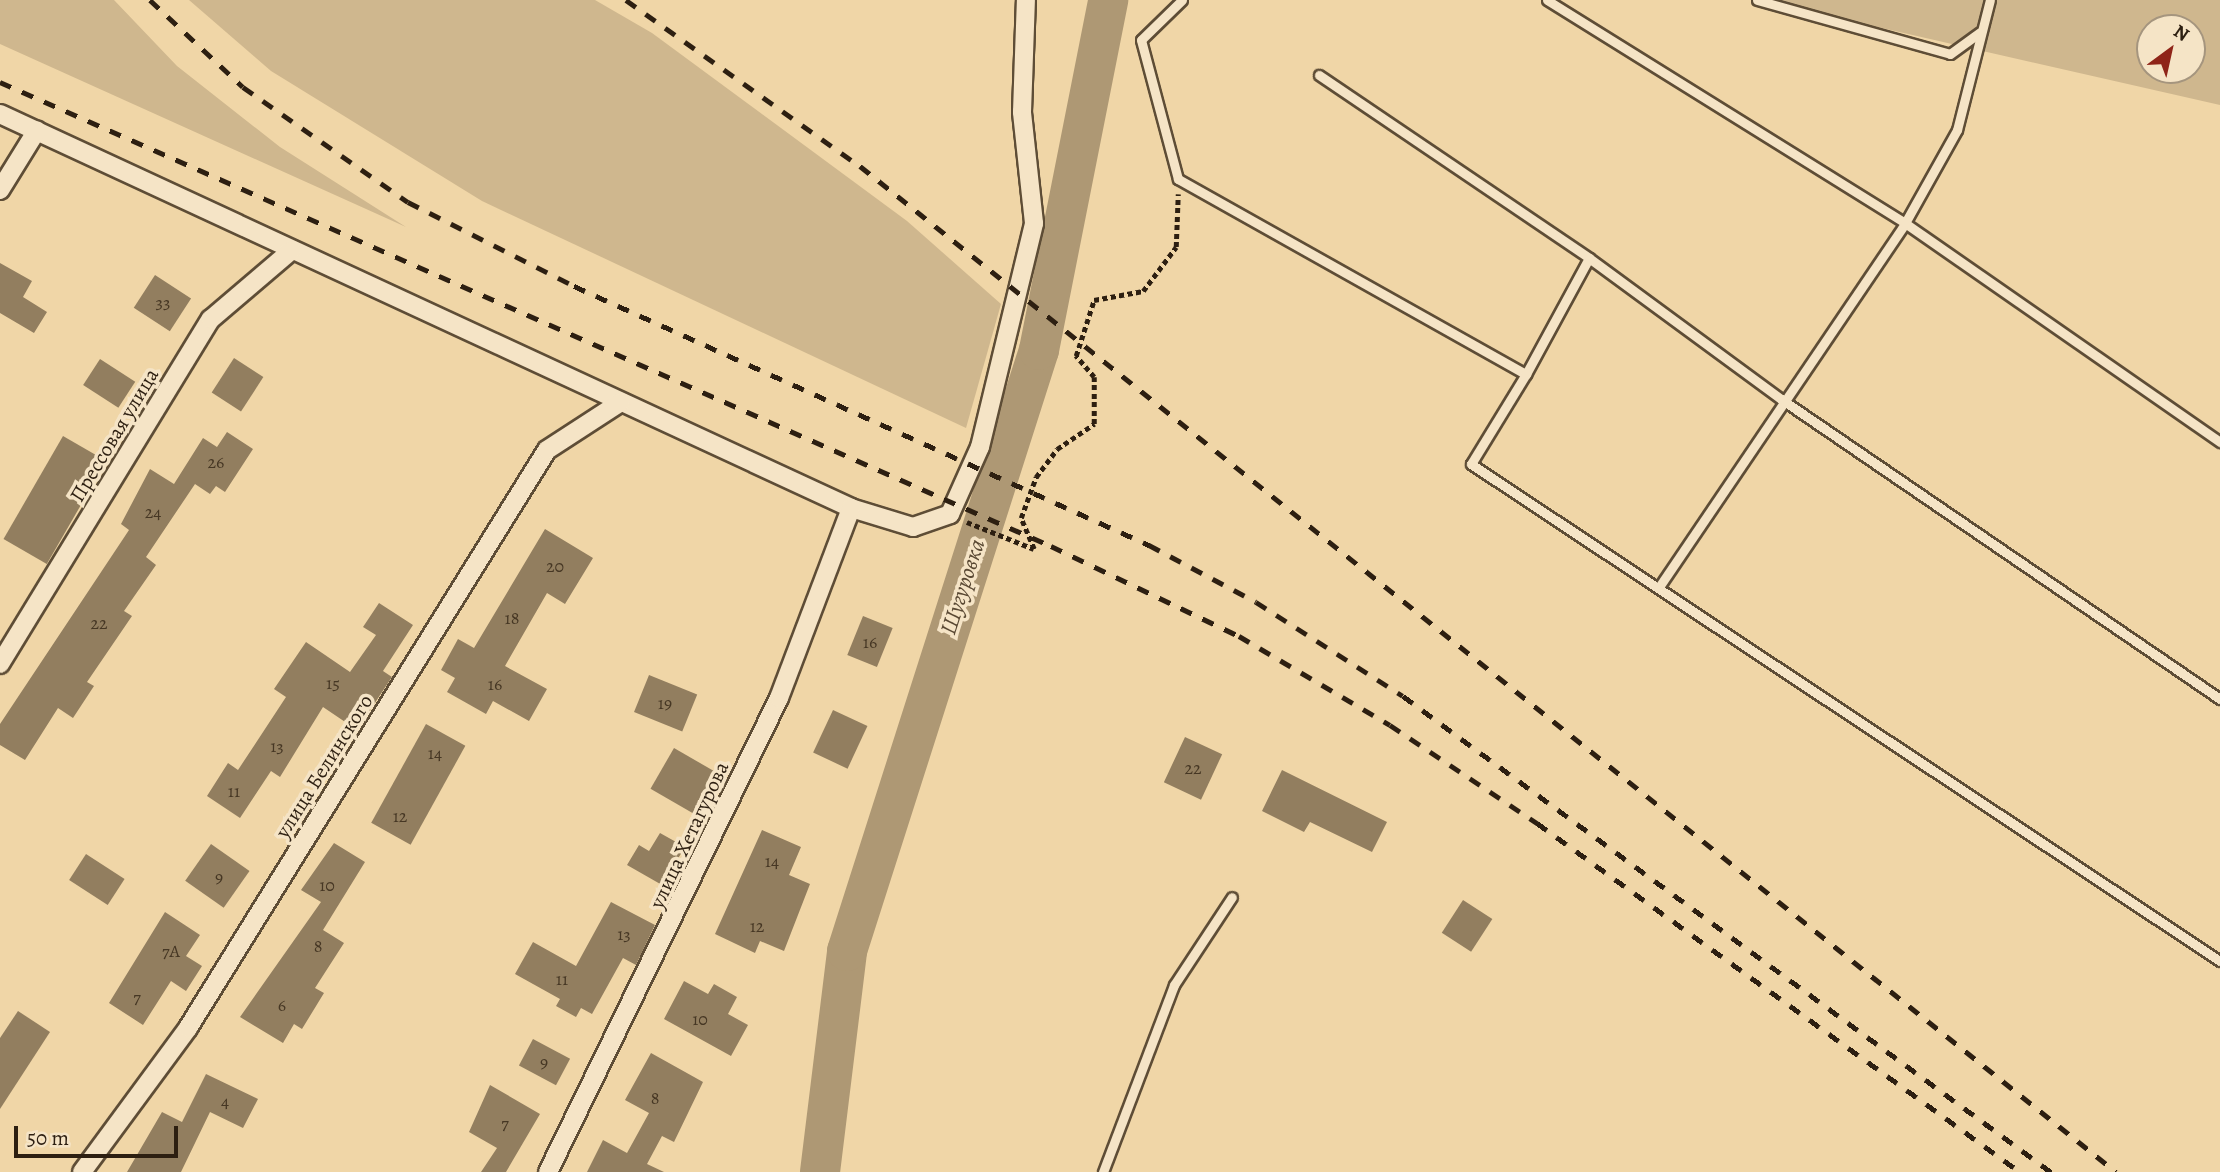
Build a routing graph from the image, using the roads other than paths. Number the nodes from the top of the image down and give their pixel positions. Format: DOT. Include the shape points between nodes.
graph roads {
  1 [pos="1026,0"];
  2 [pos="1182,0"];
  3 [pos="1547,0"];
  4 [pos="1757,0"];
  5 [pos="1990,0"];
  6 [pos="1982,30"];
  7 [pos="1320,75"];
  8 [pos="0,114"];
  9 [pos="37,130"];
  10 [pos="0,190"];
  11 [pos="1905,223"];
  12 [pos="292,250"];
  13 [pos="1589,258"];
  14 [pos="1526,374"];
  15 [pos="1782,399"];
  16 [pos="621,402"];
  17 [pos="2220,442"];
  18 [pos="851,508"];
  19 [pos="1659,587"];
  20 [pos="0,664"];
  21 [pos="2220,699"];
  22 [pos="1232,897"];
  23 [pos="2220,961"];
  24 [pos="82,1172"];
  25 [pos="548,1172"];
  26 [pos="1103,1172"];
  1 -- 18 [label="street" via="1022,112 1034,223 980,447 950,514 913,527"];
  2 -- 14 [label="lane" via="1140,40 1178,179"];
  3 -- 11 [label="lane"];
  4 -- 6 [label="lane" via="1950,54"];
  5 -- 6 [label="lane"];
  6 -- 11 [label="lane" via="1958,130"];
  7 -- 13 [label="lane"];
  8 -- 9 [label="street"];
  9 -- 10 [label="street"];
  9 -- 12 [label="street"];
  11 -- 15 [label="lane"];
  11 -- 17 [label="lane"];
  12 -- 16 [label="street"];
  12 -- 20 [label="street, Прессовая улица" via="211,319"];
  13 -- 14 [label="lane"];
  13 -- 15 [label="lane"];
  14 -- 19 [label="lane" via="1471,464"];
  15 -- 19 [label="lane"];
  15 -- 21 [label="lane"];
  16 -- 18 [label="street"];
  16 -- 24 [label="street, улица Белинского" via="547,450 188,1028"];
  18 -- 25 [label="street, улица Хетагурова" via="779,698"];
  19 -- 23 [label="lane"];
  22 -- 26 [label="lane" via="1174,985"];
}
